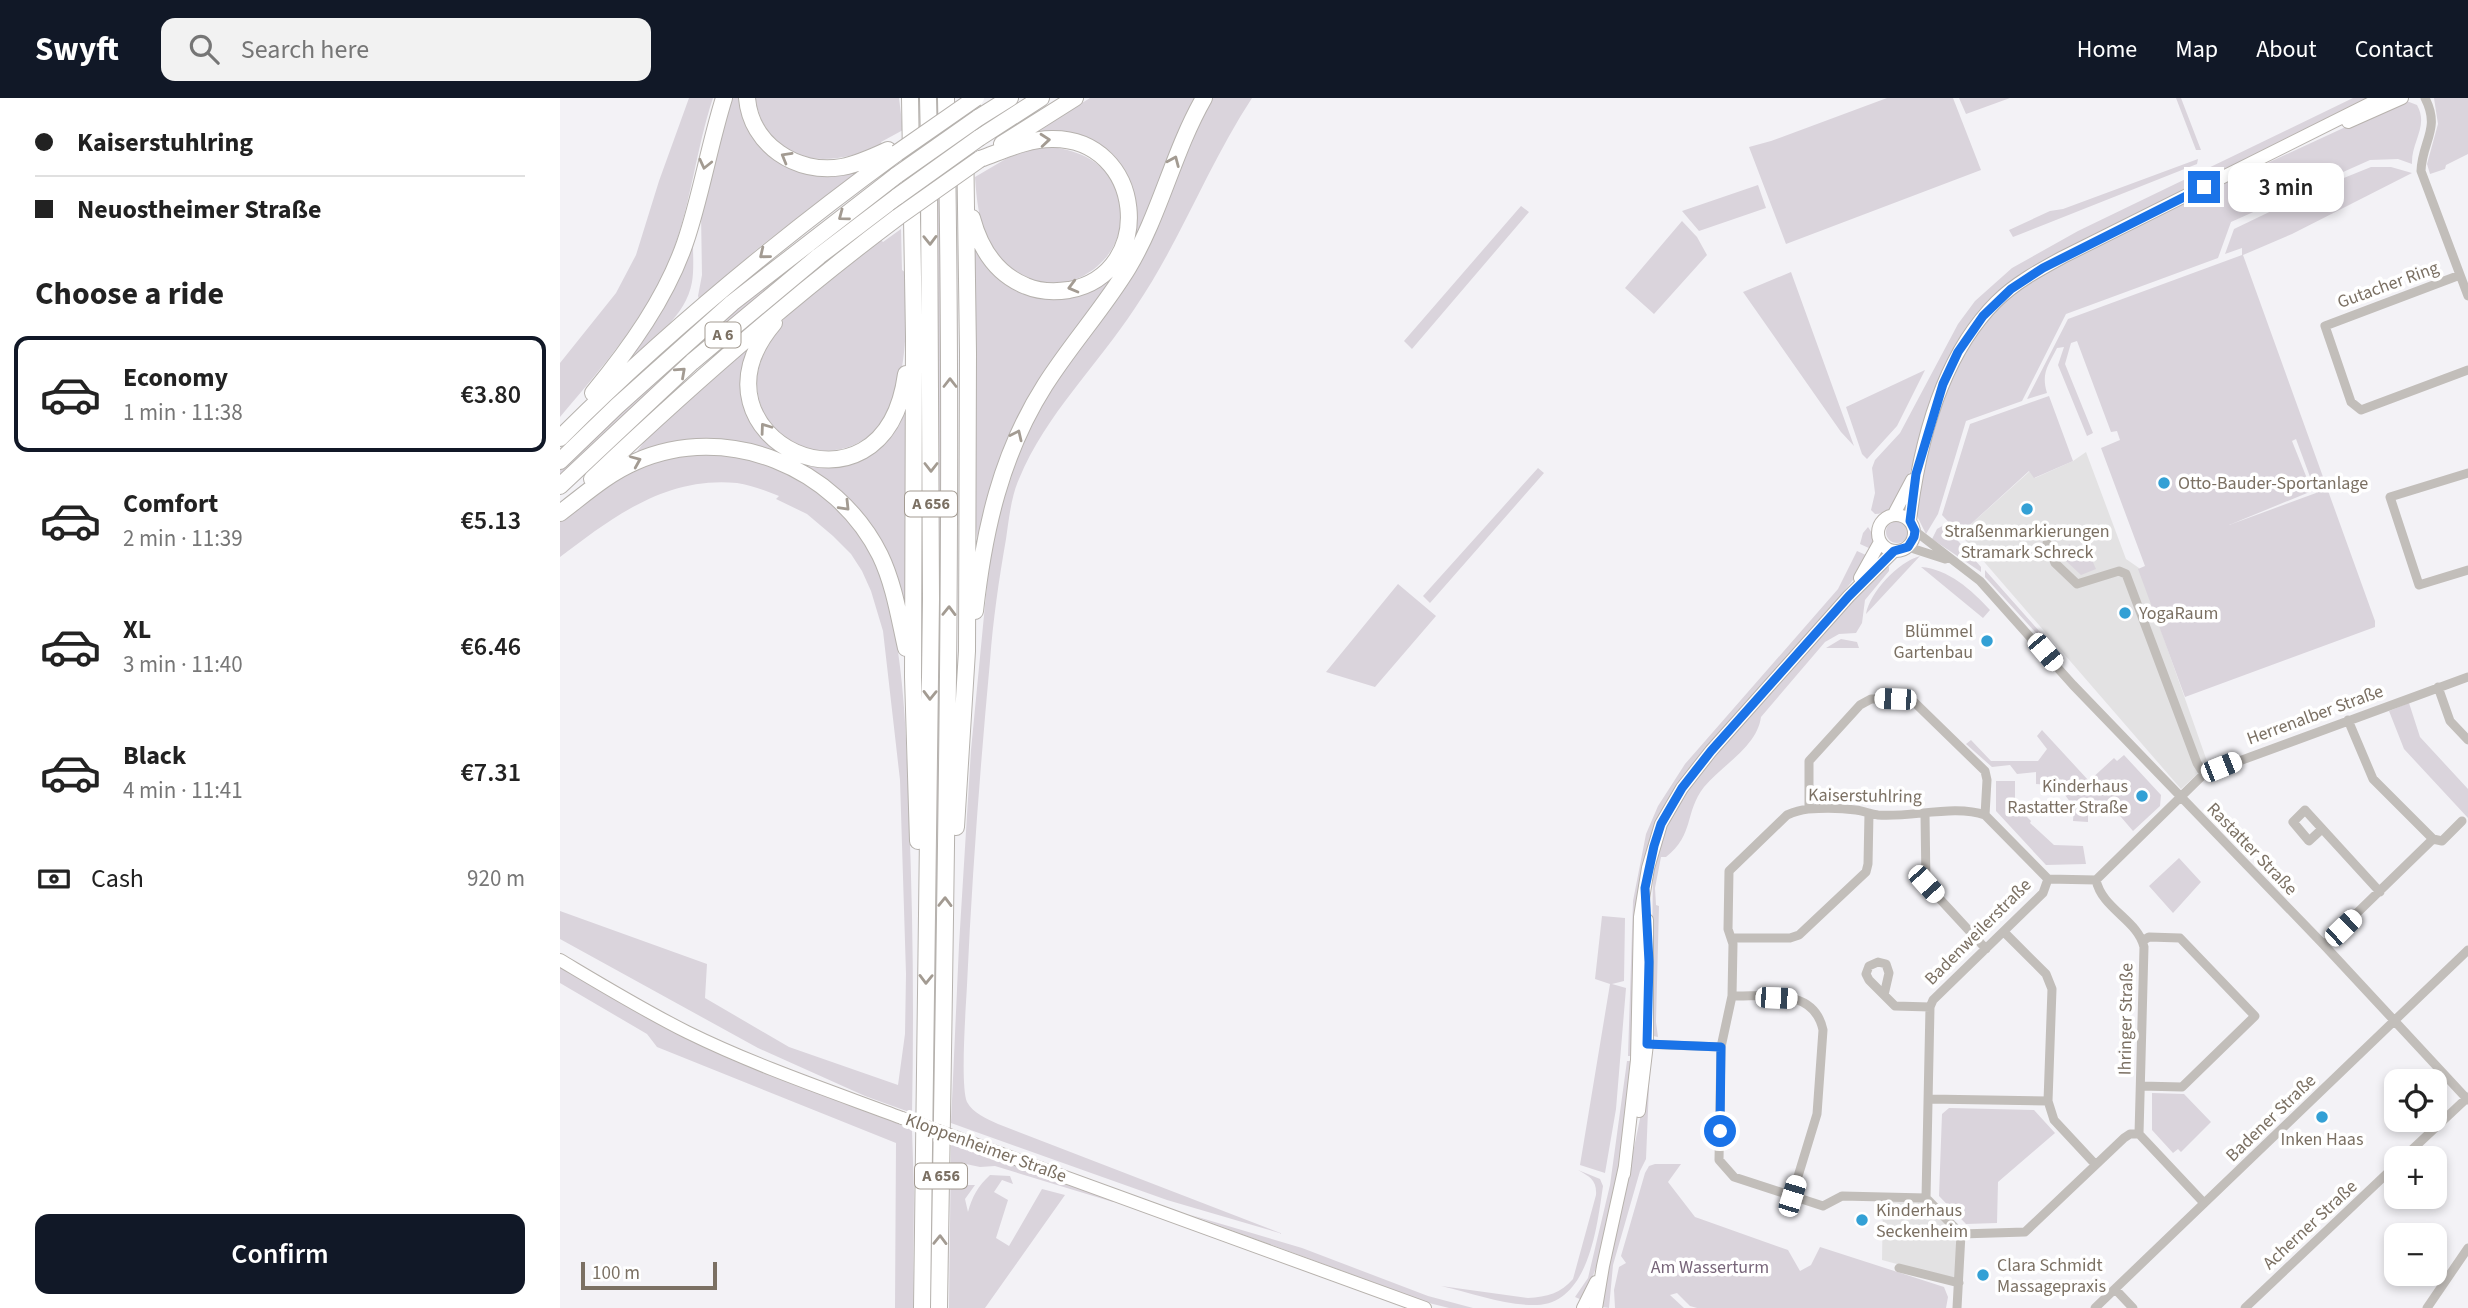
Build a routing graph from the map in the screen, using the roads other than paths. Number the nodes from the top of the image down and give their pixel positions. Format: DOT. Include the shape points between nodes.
graph roads {
  1 [pos="724,98"];
  2 [pos="747,98"];
  3 [pos="928,98"];
  4 [pos="946,98"];
  5 [pos="964,98"];
  6 [pos="976,98"];
  7 [pos="1010,98"];
  8 [pos="1041,98"];
  9 [pos="1075,98"];
  10 [pos="1204,98"];
  11 [pos="2381,98"];
  12 [pos="2402,98"];
  13 [pos="2425,98"];
  14 [pos="909,100"];
  15 [pos="2321,130"];
  16 [pos="896,149"];
  17 [pos="980,159"];
  18 [pos="966,195"];
  19 [pos="2460,275"];
  20 [pos="2468,296"];
  21 [pos="793,298"];
  22 [pos="914,338"];
  23 [pos="2468,370"];
  24 [pos="560,432"];
  25 [pos="560,438"];
  26 [pos="560,461"];
  27 [pos="2468,473"];
  28 [pos="1916,474"];
  29 [pos="560,486"];
  30 [pos="560,512"];
  31 [pos="1894,514"];
  32 [pos="1913,526"];
  33 [pos="1880,542"];
  34 [pos="2047,542"];
  35 [pos="1908,547"];
  36 [pos="1894,551"];
  37 [pos="1954,562"];
  38 [pos="2468,570"];
  39 [pos="1849,596"];
  40 [pos="967,651"];
  41 [pos="913,677"];
  42 [pos="2468,677"];
  43 [pos="2438,687"];
  44 [pos="2348,720"];
  45 [pos="2468,740"];
  46 [pos="2204,774"];
  47 [pos="2182,798"];
  48 [pos="1809,809"];
  49 [pos="1869,813"];
  50 [pos="1925,814"];
  51 [pos="1985,815"];
  52 [pos="2462,821"];
  53 [pos="2322,829"];
  54 [pos="2432,839"];
  55 [pos="945,875"];
  56 [pos="2048,879"];
  57 [pos="2096,880"];
  58 [pos="2380,891"];
  59 [pos="927,911"];
  60 [pos="2178,926"];
  61 [pos="2004,932"];
  62 [pos="1731,938"];
  63 [pos="2174,938"];
  64 [pos="2142,940"];
  65 [pos="2324,946"];
  66 [pos="1986,949"];
  67 [pos="2468,950"];
  68 [pos="560,960"];
  69 [pos="1884,995"];
  70 [pos="1732,996"];
  71 [pos="1930,1007"];
  72 [pos="2394,1021"];
  73 [pos="1642,1044"];
  74 [pos="1721,1047"];
  75 [pos="2141,1086"];
  76 [pos="2467,1098"];
  77 [pos="1928,1100"];
  78 [pos="2048,1101"];
  79 [pos="2140,1133"];
  80 [pos="2416,1146"];
  81 [pos="2095,1164"];
  82 [pos="2384,1177"];
  83 [pos="1792,1196"];
  84 [pos="1926,1198"];
  85 [pos="2204,1203"];
  86 [pos="1961,1234"];
  87 [pos="2468,1248"];
  88 [pos="1603,1266"];
  89 [pos="1899,1268"];
  90 [pos="1959,1283"];
  91 [pos="2115,1289"];
  92 [pos="2251,1306"];
  93 [pos="922,1308"];
  94 [pos="939,1308"];
  95 [pos="1425,1308"];
  96 [pos="1583,1308"];
  97 [pos="1596,1308"];
  98 [pos="1957,1308"];
  99 [pos="2095,1308"];
  100 [pos="2133,1308"];
  101 [pos="2427,1308"];
  1 -- 24 [label="highway, one-way" via="673,272 622,356"];
  16 -- 2 [label="highway, one-way" via="840,168 802,165 773,149 761,136"];
  3 -- 59 [label="highway, A 656, one-way"];
  55 -- 4 [label="highway, A 656, one-way" via="950,369"];
  5 -- 18 [label="highway"];
  6 -- 16 [label="highway, bridge"];
  7 -- 26 [label="highway, A 6, one-way, bridge" via="897,175 732,303"];
  29 -- 8 [label="highway, A 6, one-way, bridge" via="710,346 818,256"];
  9 -- 17 [label="highway"];
  40 -- 10 [label="highway, one-way" via="989,523 1011,448 1047,382 1134,258"];
  11 -- 15 [label="main road"];
  12 -- 15 [label="main road" via="2359,119"];
  13 -- 19 [label="street" via="2433,119 2421,171"];
  14 -- 22 [label="highway"];
  15 -- 28 [label="main road" via="2063,257 2011,289 1983,316 1958,352 1943,384"];
  16 -- 25 [label="highway, one-way" via="727,284"];
  17 -- 18 [label="highway, one-way" via="1044,139 1069,140 1093,149 1111,165 1125,188 1130,217 1124,243 1110,266 1087,284 1052,292 1028,287 1007,276 987,255"];
  17 -- 21 [label="highway, bridge"];
  18 -- 40 [label="highway"];
  19 -- 20 [label="street"];
  19 -- 23 [label="street, Gutacher Ring" via="2325,326 2351,402 2361,410"];
  22 -- 21 [label="highway, one-way" via="900,404 879,438 838,459 800,456 765,430 753,408 749,383 757,348"];
  21 -- 30 [label="highway" via="665,409"];
  22 -- 41 [label="highway"];
  27 -- 38 [label="street" via="2390,497 2419,585"];
  28 -- 31 [label="main road"];
  28 -- 32 [label="main road"];
  30 -- 41 [label="highway, one-way" via="626,466 670,450 732,448 793,467 835,495 872,541 891,584"];
  31 -- 32 [label="main road" via="1906,517"];
  31 -- 33 [label="main road" via="1880,525"];
  32 -- 35 [label="main road" via="1914,537"];
  32 -- 37 [label="street, Rastatter Straße"];
  33 -- 36 [label="main road"];
  33 -- 39 [label="main road"];
  34 -- 46 [label="street" via="2055,563 2077,584 2126,574"];
  35 -- 36 [label="main road"];
  35 -- 37 [label="street, Rastatter Straße"];
  36 -- 39 [label="main road"];
  37 -- 47 [label="street, Rastatter Straße" via="1980,581"];
  39 -- 73 [label="main road" via="1711,751 1661,824 1645,888 1649,962"];
  40 -- 55 [label="highway" via="956,825"];
  41 -- 59 [label="highway" via="919,867"];
  42 -- 43 [label="street, Herrenalber Straße"];
  43 -- 44 [label="street, Herrenalber Straße"];
  43 -- 45 [label="street" via="2449,721"];
  44 -- 46 [label="street, Herrenalber Straße"];
  44 -- 54 [label="street" via="2373,779"];
  46 -- 47 [label="street, Herrenalber Straße"];
  47 -- 57 [label="street"];
  47 -- 65 [label="street, Rastatter Straße"];
  48 -- 49 [label="street, Kaiserstuhlring"];
  48 -- 51 [label="street" via="1809,761 1860,705 1871,699 1911,699 1985,771"];
  48 -- 62 [label="street, Kaiserstuhlring" via="1787,815 1729,872"];
  49 -- 50 [label="street, Kaiserstuhlring"];
  49 -- 62 [label="street" via="1866,872 1799,936"];
  50 -- 51 [label="street, Kaiserstuhlring"];
  50 -- 66 [label="street" via="1926,884"];
  51 -- 56 [label="street"];
  52 -- 54 [label="street" via="2442,841"];
  53 -- 58 [label="street"];
  54 -- 58 [label="street"];
  94 -- 55 [label="highway, A 656, one-way"];
  56 -- 57 [label="street, Badenweilerstraße"];
  56 -- 61 [label="street, Badenweilerstraße" via="2043,893"];
  57 -- 64 [label="street, Ihringer Straße" via="2099,893"];
  58 -- 65 [label="street"];
  59 -- 93 [label="highway, A 656, one-way"];
  60 -- 63 [label="street"];
  61 -- 66 [label="street, Badenweilerstraße"];
  61 -- 78 [label="street" via="2046,974 2052,989"];
  62 -- 70 [label="street, Kaiserstuhlring"];
  63 -- 64 [label="street"];
  63 -- 75 [label="street" via="2180,938 2255,1016 2182,1087"];
  64 -- 75 [label="street, Ihringer Straße"];
  65 -- 72 [label="street, Rastatter Straße"];
  66 -- 71 [label="street, Badenweilerstraße"];
  67 -- 72 [label="street, Badener Straße"];
  68 -- 95 [label="main road, Kloppenheimer Straße, bridge" via="688,1032 767,1066"];
  69 -- 71 [label="street, Badenweilerstraße" via="1895,1006"];
  70 -- 74 [label="street, Kaiserstuhlring"];
  70 -- 83 [label="street" via="1798,998 1820,1017 1817,1114"];
  71 -- 77 [label="street, Badenweilerstraße"];
  72 -- 76 [label="street, Rastatter Straße"];
  72 -- 85 [label="street, Badener Straße"];
  73 -- 74 [label="street"];
  73 -- 88 [label="main road" via="1642,1097"];
  74 -- 83 [label="street, Kaiserstuhlring" via="1719,1160 1734,1177"];
  75 -- 79 [label="street, Ihringer Straße"];
  76 -- 80 [label="street"];
  77 -- 78 [label="street"];
  77 -- 84 [label="street, Badenweilerstraße"];
  78 -- 81 [label="street" via="2054,1120"];
  79 -- 81 [label="street" via="2124,1138"];
  79 -- 85 [label="street"];
  81 -- 86 [label="street" via="2025,1232"];
  82 -- 92 [label="street, Acherner Straße"];
  83 -- 84 [label="street, Kaiserstuhlring" via="1823,1206 1842,1196"];
  84 -- 86 [label="street"];
  85 -- 91 [label="street, Badener Straße"];
  86 -- 90 [label="street"];
  87 -- 101 [label="street"];
  88 -- 96 [label="main road"];
  88 -- 97 [label="main road"];
  89 -- 90 [label="street"];
  90 -- 98 [label="street"];
  91 -- 99 [label="street, Badener Straße"];
  91 -- 100 [label="street"];
}
